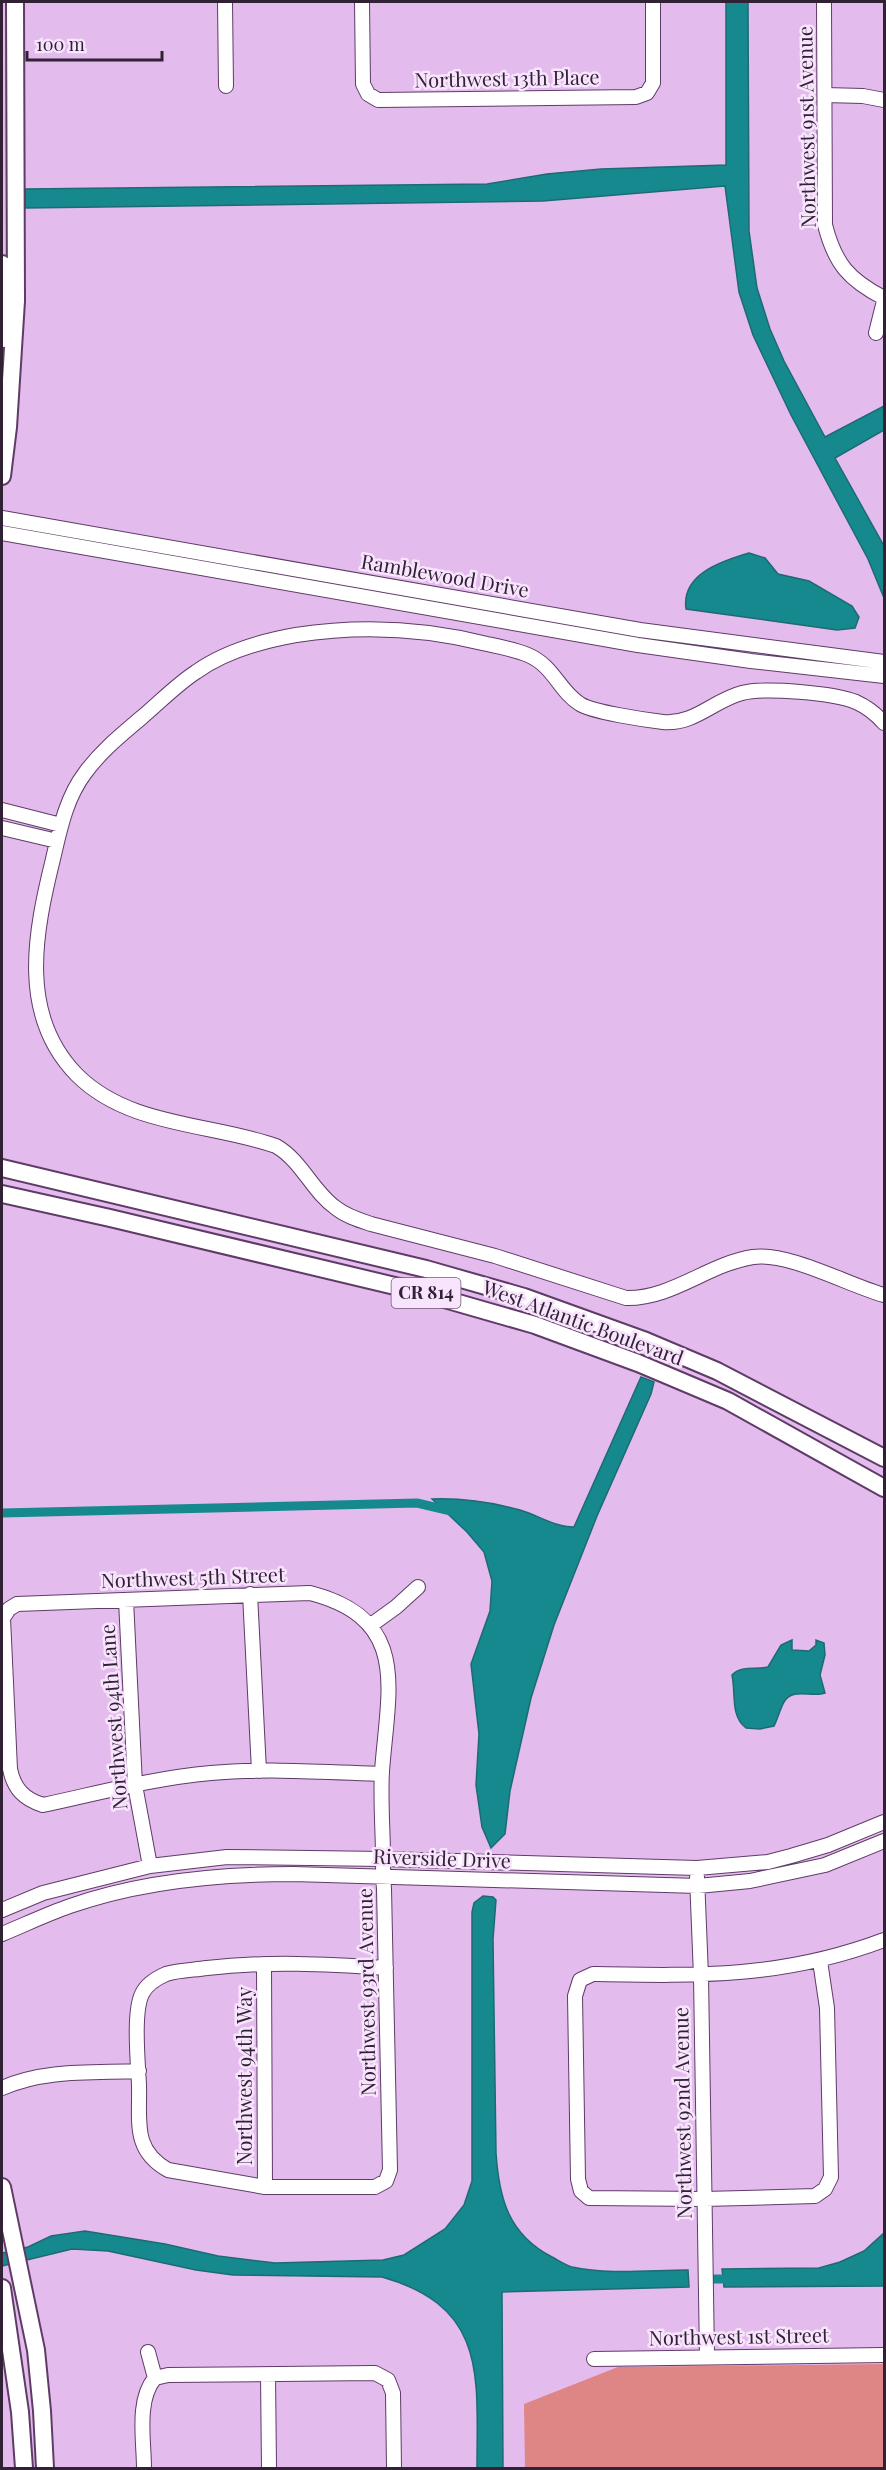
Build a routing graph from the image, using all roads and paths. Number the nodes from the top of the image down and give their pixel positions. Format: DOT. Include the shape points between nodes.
graph roads {
  1 [pos="15,2"];
  2 [pos="225,2"];
  3 [pos="362,2"];
  4 [pos="652,2"];
  5 [pos="824,2"];
  6 [pos="226,86"];
  7 [pos="825,95"];
  8 [pos="885,100"];
  9 [pos="2,264"];
  10 [pos="885,300"];
  11 [pos="9,303"];
  12 [pos="876,333"];
  13 [pos="2,476"];
  14 [pos="2,518"];
  15 [pos="2,533"];
  16 [pos="885,662"];
  17 [pos="885,676"];
  18 [pos="885,723"];
  19 [pos="2,810"];
  20 [pos="61,825"];
  21 [pos="2,828"];
  22 [pos="57,841"];
  23 [pos="2,1168"];
  24 [pos="2,1194"];
  25 [pos="885,1295"];
  26 [pos="885,1458"];
  27 [pos="885,1488"];
  28 [pos="418,1587"];
  29 [pos="250,1594"];
  30 [pos="126,1600"];
  31 [pos="371,1624"];
  32 [pos="2,1654"];
  33 [pos="259,1771"];
  34 [pos="382,1774"];
  35 [pos="135,1785"];
  36 [pos="885,1822"];
  37 [pos="885,1841"];
  38 [pos="384,1859"];
  39 [pos="150,1866"];
  40 [pos="696,1868"];
  41 [pos="383,1876"];
  42 [pos="698,1886"];
  43 [pos="2,1910"];
  44 [pos="2,1934"];
  45 [pos="885,1940"];
  46 [pos="820,1961"];
  47 [pos="264,1964"];
  48 [pos="386,1968"];
  49 [pos="701,1976"];
  50 [pos="139,2071"];
  51 [pos="2,2088"];
  52 [pos="2,2187"];
  53 [pos="265,2187"];
  54 [pos="704,2199"];
  55 [pos="2,2288"];
  56 [pos="148,2352"];
  57 [pos="885,2355"];
  58 [pos="707,2356"];
  59 [pos="594,2359"];
  60 [pos="268,2374"];
  61 [pos="155,2378"];
  62 [pos="20,2412"];
  63 [pos="24,2469"];
  64 [pos="32,2469"];
  65 [pos="45,2469"];
  66 [pos="144,2469"];
  67 [pos="269,2469"];
  68 [pos="394,2469"];
  1 -- 11 [label="main road"];
  2 -- 6 [label="street"];
  3 -- 4 [label="street, Northwest 13th Place" via="363,84 368,94 378,100 636,97 647,93 653,83"];
  5 -- 7 [label="street, Northwest 91st Avenue"];
  7 -- 8 [label="street"];
  7 -- 10 [label="street, Northwest 91st Avenue" via="825,225 830,243 849,276"];
  9 -- 11 [label="main road"];
  10 -- 12 [label="street"];
  11 -- 13 [label="main road" via="3,349 11,374"];
  14 -- 16 [label="street, Ramblewood Drive" via="640,630"];
  15 -- 17 [label="street, Ramblewood Drive" via="645,646"];
  18 -- 20 [label="street" via="868,709 841,697 760,691 742,693 678,722 664,722 589,708 575,701 550,669 530,656 470,639 388,628 294,636 224,656 184,681 84,773"];
  19 -- 20 [label="street"];
  20 -- 22 [label="street"];
  21 -- 22 [label="street"];
  22 -- 25 [label="street" via="38,929 37,998 47,1030 63,1058 105,1097 140,1112 276,1146 293,1158 335,1208 352,1217 495,1256 612,1294 640,1298 658,1294 740,1260 768,1257"];
  23 -- 26 [label="main road, West Atlantic Boulevard / CR 814" via="426,1269 524,1297 674,1352"];
  24 -- 27 [label="main road, West Atlantic Boulevard / CR 814" via="447,1299 526,1322 728,1401"];
  28 -- 31 [label="street"];
  29 -- 30 [label="street, Northwest 5th Street"];
  29 -- 31 [label="street, Northwest 5th Street" via="310,1593 351,1608"];
  29 -- 33 [label="street"];
  30 -- 32 [label="street, Northwest 5th Street" via="17,1604 3,1618"];
  30 -- 35 [label="street, Northwest 94th Lane"];
  31 -- 34 [label="street, Northwest 93rd Avenue" via="381,1642 389,1684"];
  32 -- 35 [label="street" via="10,1769 12,1782 22,1795 44,1805"];
  33 -- 34 [label="street"];
  33 -- 35 [label="street" via="212,1773"];
  34 -- 38 [label="street, Northwest 93rd Avenue"];
  35 -- 39 [label="street, Northwest 94th Lane"];
  36 -- 40 [label="street, Riverside Drive" via="828,1845 768,1862"];
  37 -- 42 [label="street, Riverside Drive" via="825,1865 750,1881"];
  38 -- 39 [label="street, Riverside Drive" via="227,1857"];
  38 -- 40 [label="street, Riverside Drive"];
  38 -- 41 [label="street, Northwest 93rd Avenue"];
  39 -- 43 [label="street, Riverside Drive" via="43,1893"];
  40 -- 42 [label="street, Northwest 92nd Avenue"];
  41 -- 42 [label="street, Riverside Drive"];
  41 -- 44 [label="street, Riverside Drive" via="242,1874 157,1884 69,1906"];
  41 -- 48 [label="street, Northwest 93rd Avenue"];
  42 -- 49 [label="street, Northwest 92nd Avenue"];
  45 -- 46 [label="street"];
  46 -- 49 [label="street"];
  46 -- 54 [label="street" via="827,2008 831,2177 825,2189 815,2196"];
  47 -- 48 [label="street"];
  47 -- 50 [label="street" via="166,1974 151,1982 138,2006"];
  47 -- 53 [label="street, Northwest 94th Way"];
  48 -- 53 [label="street, Northwest 93rd Avenue" via="390,2170 386,2181 375,2187"];
  49 -- 54 [label="street, Northwest 92nd Avenue"];
  49 -- 54 [label="street" via="593,1974 580,1980 575,1996 581,2191 589,2198"];
  50 -- 51 [label="street" via="59,2073 22,2079"];
  50 -- 53 [label="street" via="141,2138 156,2163 168,2170"];
  52 -- 65 [label="main road" via="36,2350"];
  54 -- 58 [label="street, Northwest 92nd Avenue"];
  55 -- 62 [label="main road"];
  56 -- 61 [label="street"];
  57 -- 58 [label="street, Northwest 1st Street"];
  58 -- 59 [label="street, Northwest 1st Street"];
  60 -- 61 [label="street" via="168,2374"];
  60 -- 67 [label="street"];
  60 -- 68 [label="street" via="375,2373 388,2380 393,2393"];
  61 -- 66 [label="street" via="147,2388 144,2403"];
  62 -- 63 [label="main road"];
  62 -- 64 [label="main road"];
}
